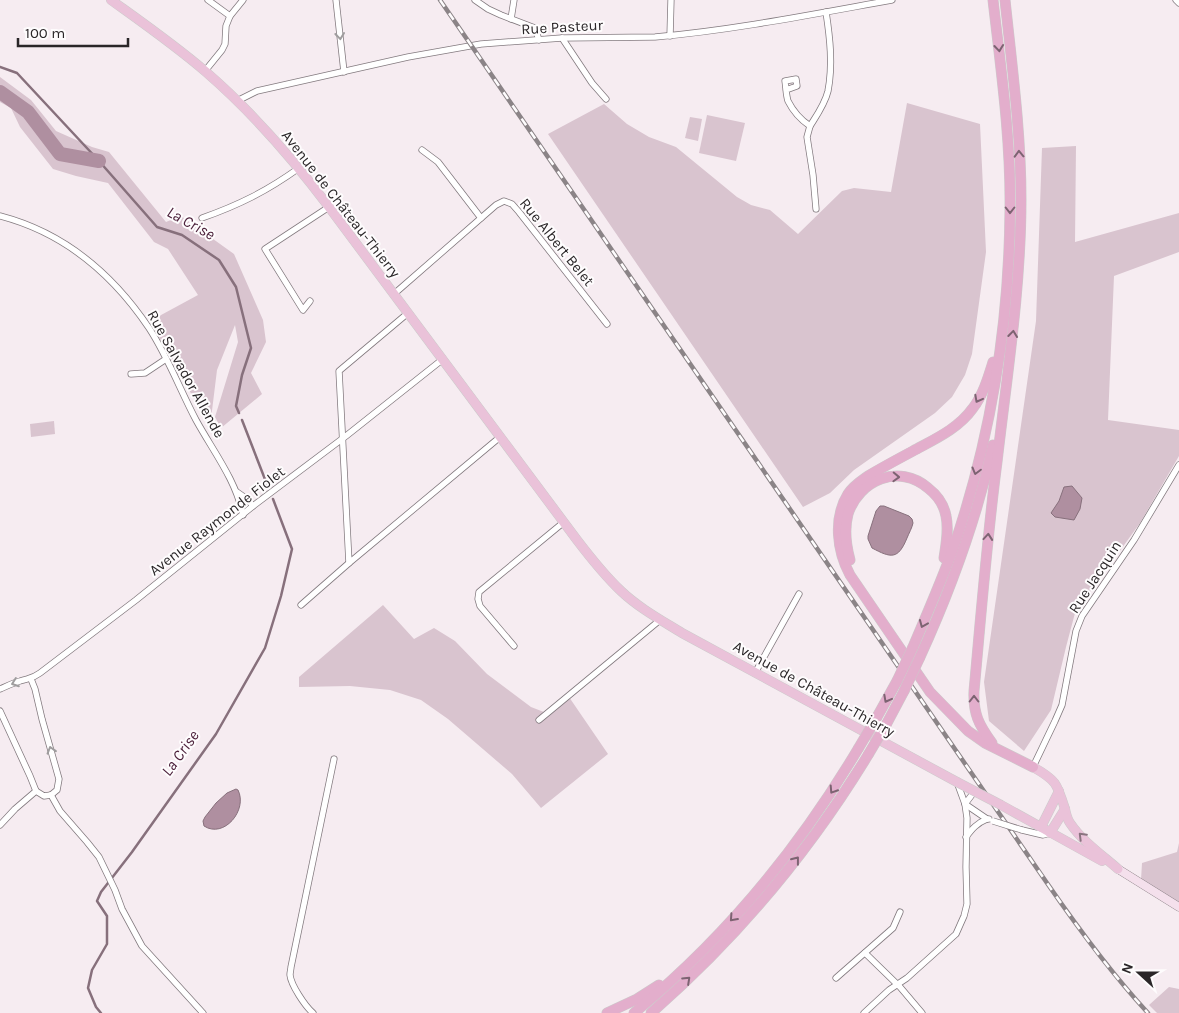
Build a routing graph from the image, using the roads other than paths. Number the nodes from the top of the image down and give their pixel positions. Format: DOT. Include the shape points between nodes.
graph roads {
  1 [pos="111,0"];
  2 [pos="208,0"];
  3 [pos="243,0"];
  4 [pos="336,0"];
  5 [pos="475,0"];
  6 [pos="514,0"];
  7 [pos="671,0"];
  8 [pos="892,0"];
  9 [pos="994,0"];
  10 [pos="1005,0"];
  11 [pos="1176,0"];
  12 [pos="1179,3"];
  13 [pos="826,12"];
  14 [pos="230,16"];
  15 [pos="511,19"];
  16 [pos="670,36"];
  17 [pos="562,38"];
  18 [pos="539,40"];
  19 [pos="205,71"];
  20 [pos="344,72"];
  21 [pos="786,90"];
  22 [pos="606,99"];
  23 [pos="237,101"];
  24 [pos="810,126"];
  25 [pos="422,150"];
  26 [pos="299,168"];
  27 [pos="329,207"];
  28 [pos="816,209"];
  29 [pos="0,216"];
  30 [pos="202,218"];
  31 [pos="481,218"];
  32 [pos="394,294"];
  33 [pos="310,301"];
  34 [pos="408,313"];
  35 [pos="1004,320"];
  36 [pos="607,324"];
  37 [pos="166,359"];
  38 [pos="443,359"];
  39 [pos="131,374"];
  40 [pos="1006,382"];
  41 [pos="500,437"];
  42 [pos="342,439"];
  43 [pos="1179,465"];
  44 [pos="237,492"];
  45 [pos="253,506"];
  46 [pos="242,516"];
  47 [pos="564,522"];
  48 [pos="350,564"];
  49 [pos="938,590"];
  50 [pos="799,594"];
  51 [pos="301,605"];
  52 [pos="660,620"];
  53 [pos="514,646"];
  54 [pos="755,673"];
  55 [pos="32,679"];
  56 [pos="0,689"];
  57 [pos="0,711"];
  58 [pos="538,720"];
  59 [pos="6,725"];
  60 [pos="0,729"];
  61 [pos="992,743"];
  62 [pos="1003,752"];
  63 [pos="334,760"];
  64 [pos="1033,767"];
  65 [pos="957,782"];
  66 [pos="36,791"];
  67 [pos="1059,791"];
  68 [pos="974,792"];
  69 [pos="51,795"];
  70 [pos="966,804"];
  71 [pos="1065,809"];
  72 [pos="986,819"];
  73 [pos="0,825"];
  74 [pos="1041,828"];
  75 [pos="1050,833"];
  76 [pos="966,837"];
  77 [pos="1118,869"];
  78 [pos="1179,906"];
  79 [pos="900,912"];
  80 [pos="865,953"];
  81 [pos="686,966"];
  82 [pos="836,978"];
  83 [pos="897,985"];
  84 [pos="310,1012"];
  85 [pos="203,1013"];
  86 [pos="607,1013"];
  87 [pos="634,1013"];
  88 [pos="651,1013"];
  89 [pos="864,1013"];
  90 [pos="922,1013"];
  1 -- 19 [label="main road, Avenue de Château-Thierry"];
  2 -- 14 [label="street"];
  3 -- 14 [label="street"];
  4 -- 20 [label="street, one-way"];
  5 -- 15 [label="street"];
  6 -- 15 [label="street"];
  7 -- 16 [label="street"];
  8 -- 13 [label="street, Rue Pasteur"];
  9 -- 35 [label="highway, one-way" via="1010,182"];
  40 -- 10 [label="highway, one-way" via="1017,297 1021,198 1019,141"];
  11 -- 12 [label="street"];
  13 -- 16 [label="street, Rue Pasteur"];
  13 -- 24 [label="street" via="831,60 828,92"];
  14 -- 19 [label="street" via="225,44"];
  15 -- 18 [label="street" via="535,28"];
  16 -- 17 [label="street, Rue Pasteur"];
  17 -- 18 [label="street, Rue Pasteur"];
  17 -- 22 [label="street"];
  18 -- 20 [label="street, Rue Pasteur" via="481,44"];
  19 -- 23 [label="main road, Avenue de Château-Thierry"];
  20 -- 23 [label="street, Rue Pasteur" via="257,91"];
  21 -- 24 [label="street" via="788,101 800,119"];
  23 -- 26 [label="main road, Avenue de Château-Thierry"];
  24 -- 28 [label="street" via="807,137"];
  25 -- 31 [label="street" via="438,162"];
  26 -- 27 [label="main road, Avenue de Château-Thierry"];
  26 -- 30 [label="street" via="260,194"];
  27 -- 32 [label="main road, Avenue de Château-Thierry"];
  27 -- 33 [label="street" via="265,249 303,310"];
  29 -- 37 [label="street, Rue Salvador Allende" via="32,226 86,258 122,292"];
  31 -- 32 [label="street, Rue Albert Belet"];
  31 -- 36 [label="street, Rue Albert Belet" via="501,202 512,204"];
  32 -- 34 [label="main road, Avenue de Château-Thierry"];
  34 -- 38 [label="main road, Avenue de Château-Thierry"];
  34 -- 42 [label="street" via="339,372"];
  35 -- 49 [label="highway, one-way" via="977,467"];
  35 -- 62 [label="highway, one-way" via="987,380 968,414 945,433 860,481 844,502 838,527 840,552 850,575 930,692 968,731"];
  37 -- 39 [label="street" via="145,372"];
  37 -- 44 [label="street, Rue Salvador Allende"];
  38 -- 41 [label="main road, Avenue de Château-Thierry"];
  38 -- 42 [label="street, Avenue Raymonde Fiolet"];
  61 -- 40 [label="highway, one-way" via="977,718 974,700"];
  88 -- 40 [label="highway, one-way, bridge" via="708,960 767,896 820,829 887,722 920,657 970,532"];
  41 -- 47 [label="main road, Avenue de Château-Thierry"];
  41 -- 48 [label="street"];
  42 -- 45 [label="street, Avenue Raymonde Fiolet"];
  42 -- 48 [label="street"];
  43 -- 64 [label="street, Rue Jacquin" via="1134,540 1082,616 1076,631 1062,705"];
  44 -- 45 [label="street, Rue Salvador Allende"];
  44 -- 46 [label="street, Rue Salvador Allende"];
  45 -- 46 [label="street, Avenue Raymonde Fiolet"];
  46 -- 55 [label="street, Avenue Raymonde Fiolet"];
  47 -- 52 [label="main road, Avenue de Château-Thierry" via="597,566 622,592"];
  47 -- 53 [label="street" via="479,592 480,606"];
  48 -- 51 [label="street"];
  61 -- 49 [label="highway, one-way" via="958,717 935,691 854,572 847,550 846,522 856,498 880,479 891,476 911,478 930,489 942,504 948,532"];
  49 -- 81 [label="highway, one-way, bridge" via="897,681 830,795 780,862"];
  50 -- 54 [label="street"];
  52 -- 54 [label="main road, Avenue de Château-Thierry"];
  52 -- 58 [label="street"];
  54 -- 65 [label="main road, Avenue de Château-Thierry"];
  55 -- 56 [label="street, Avenue Raymonde Fiolet, one-way"];
  69 -- 55 [label="street, one-way" via="59,779"];
  57 -- 59 [label="street"];
  59 -- 60 [label="street"];
  59 -- 66 [label="street"];
  61 -- 62 [label="highway"];
  62 -- 64 [label="highway"];
  63 -- 84 [label="street" via="290,976"];
  64 -- 67 [label="main road" via="1054,780"];
  65 -- 68 [label="main road, Avenue de Château-Thierry, bridge"];
  65 -- 70 [label="street"];
  66 -- 69 [label="street" via="44,796"];
  66 -- 73 [label="street"];
  67 -- 71 [label="main road"];
  67 -- 74 [label="main road"];
  68 -- 70 [label="street"];
  68 -- 74 [label="main road, Avenue de Château-Thierry, bridge"];
  69 -- 85 [label="street" via="60,811 99,857 142,946"];
  70 -- 72 [label="street"];
  70 -- 76 [label="street"];
  71 -- 75 [label="main road"];
  77 -- 71 [label="main road, one-way" via="1078,833 1067,819"];
  72 -- 75 [label="street, bridge" via="1043,836"];
  72 -- 76 [label="street"];
  74 -- 75 [label="main road, Avenue de Château-Thierry"];
  75 -- 77 [label="main road, Avenue de Château-Thierry"];
  76 -- 83 [label="street" via="967,904 956,934"];
  77 -- 78 [label="main road"];
  79 -- 80 [label="street" via="893,928"];
  80 -- 82 [label="street"];
  80 -- 83 [label="street"];
  81 -- 86 [label="highway"];
  81 -- 87 [label="highway"];
  83 -- 89 [label="street"];
  83 -- 90 [label="street"];
}
